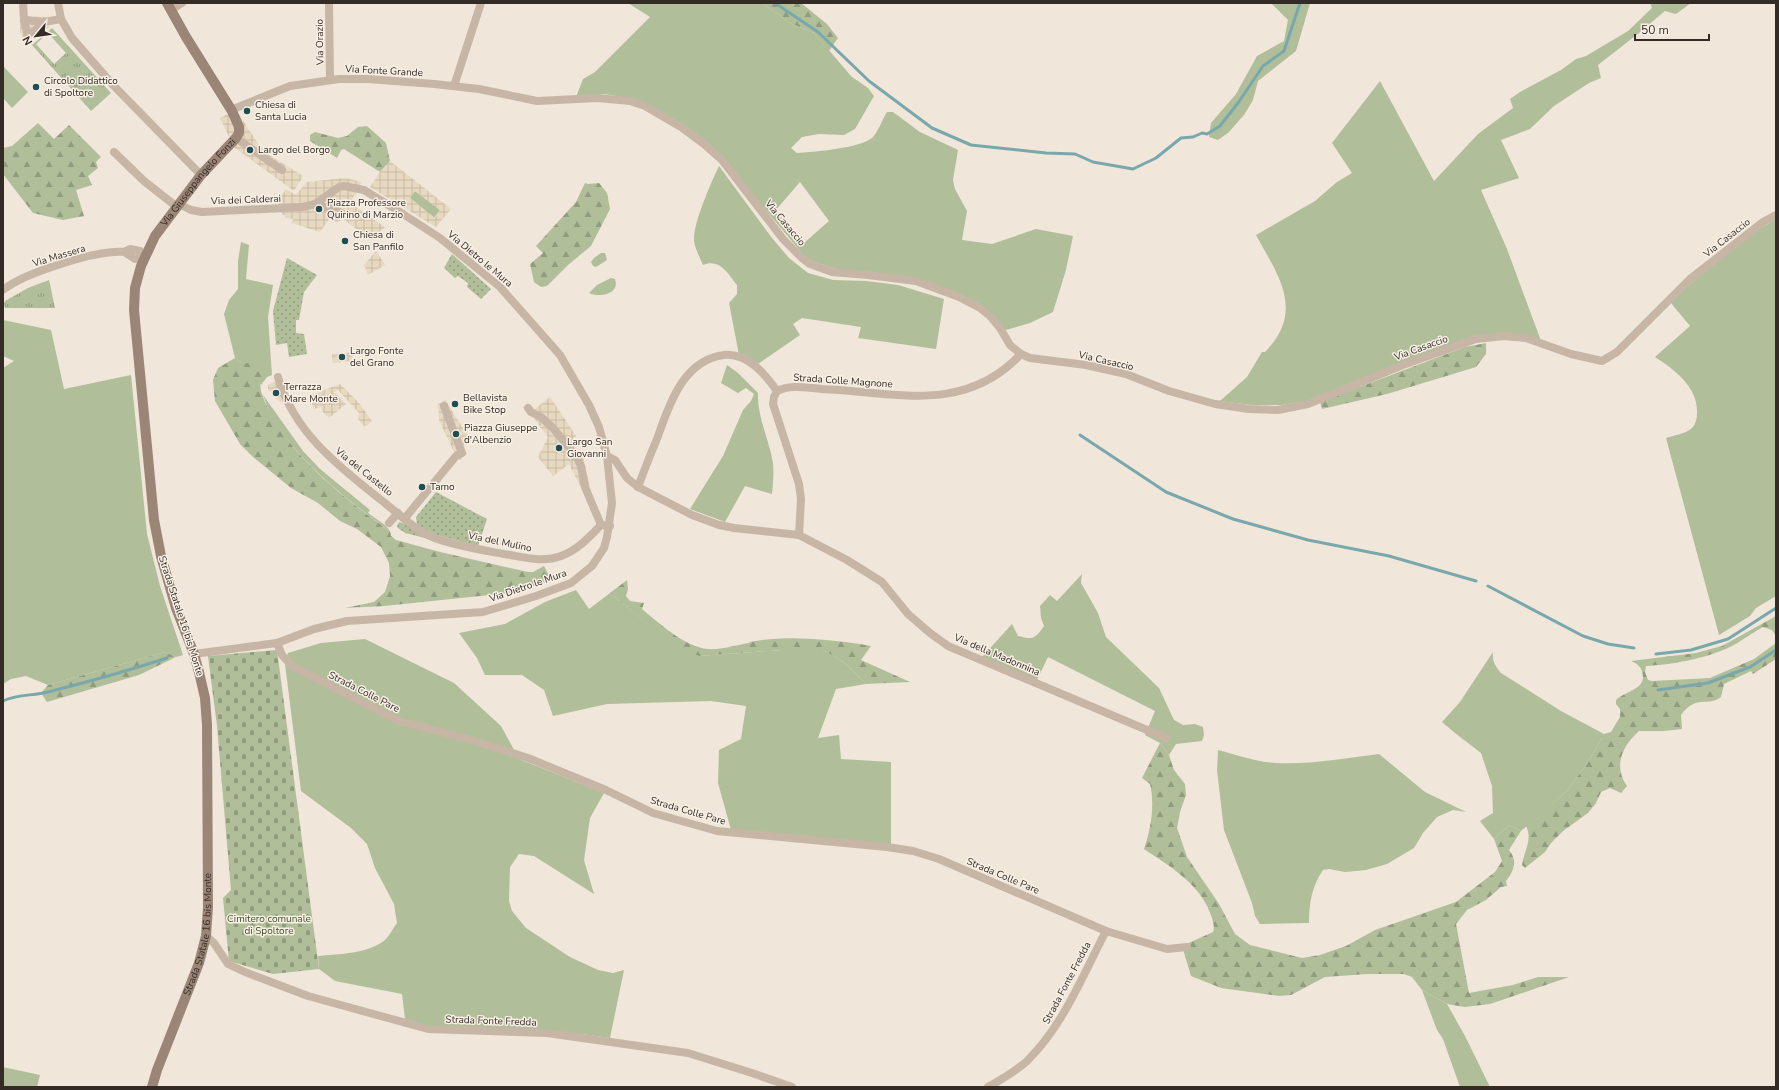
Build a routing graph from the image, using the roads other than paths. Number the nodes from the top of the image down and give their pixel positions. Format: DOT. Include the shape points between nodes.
graph roads {
  1 [pos="23,3"];
  2 [pos="58,3"];
  3 [pos="182,3"];
  4 [pos="329,3"];
  5 [pos="481,3"];
  6 [pos="169,6"];
  7 [pos="24,20"];
  8 [pos="61,20"];
  9 [pos="44,22"];
  10 [pos="330,80"];
  11 [pos="454,86"];
  12 [pos="231,110"];
  13 [pos="236,138"];
  14 [pos="114,152"];
  15 [pos="282,170"];
  16 [pos="201,175"];
  17 [pos="315,204"];
  18 [pos="178,205"];
  19 [pos="342,213"];
  20 [pos="1776,215"];
  21 [pos="144,258"];
  22 [pos="3,290"];
  23 [pos="1021,354"];
  24 [pos="278,377"];
  25 [pos="777,391"];
  26 [pos="444,406"];
  27 [pos="528,408"];
  28 [pos="607,456"];
  29 [pos="638,487"];
  30 [pos="398,513"];
  31 [pos="405,518"];
  32 [pos="389,523"];
  33 [pos="601,525"];
  34 [pos="610,526"];
  35 [pos="799,535"];
  36 [pos="277,643"];
  37 [pos="194,654"];
  38 [pos="1166,738"];
  39 [pos="1106,931"];
  40 [pos="206,936"];
  41 [pos="1187,946"];
  42 [pos="152,1087"];
  43 [pos="792,1087"];
  44 [pos="988,1087"];
  1 -- 7 [label="street"];
  2 -- 8 [label="street"];
  3 -- 6 [label="street"];
  4 -- 10 [label="street, Via Orazio"];
  5 -- 11 [label="street"];
  6 -- 12 [label="main road, Via Giuseppangelo Fonzi"];
  7 -- 9 [label="street"];
  7 -- 9 [label="street" via="28,37"];
  8 -- 9 [label="street"];
  8 -- 16 [label="street" via="72,38 113,85"];
  10 -- 11 [label="street, Via Fonte Grande" via="368,79"];
  10 -- 12 [label="street, Via Fonte Grande" via="281,88"];
  11 -- 23 [label="street, Via Casaccio" via="537,101 597,98 645,106 682,127 722,160 783,239 810,264 832,272 916,281 959,297 990,316 1010,345"];
  12 -- 13 [label="main road, Via Giuseppangelo Fonzi" via="239,132"];
  13 -- 15 [label="street"];
  13 -- 16 [label="main road, Via Giuseppangelo Fonzi"];
  14 -- 18 [label="street, Via dei Calderai" via="144,181"];
  16 -- 18 [label="main road, Via Giuseppangelo Fonzi"];
  17 -- 18 [label="street, Via dei Calderai" via="293,208 202,212"];
  17 -- 19 [label="street"];
  17 -- 28 [label="street, Via Dietro le Mura" via="339,187 364,190 440,238 500,287 560,354 589,405 599,427"];
  18 -- 21 [label="main road, Via Giuseppangelo Fonzi" via="155,236"];
  20 -- 23 [label="street, Via Casaccio" via="1763,222 1690,279 1617,352 1602,361 1571,354 1526,338 1504,336 1476,339 1403,365 1308,404 1278,410 1215,404 1169,391 1126,374 1086,365 1030,358"];
  21 -- 22 [label="street, Via Massera" via="134,260 124,252 71,260 22,278"];
  21 -- 37 [label="main road, Strada Statale 16 bis Monte" via="135,288 134,310 154,520 174,602"];
  23 -- 25 [label="street, Strada Colle Magnone" via="984,383 946,395 902,396 791,386"];
  24 -- 30 [label="street, Via del Castello" via="288,404 328,457"];
  25 -- 29 [label="street" via="760,369 743,358 720,356 702,363 691,371 669,404"];
  25 -- 35 [label="street" via="773,404 799,484"];
  26 -- 31 [label="street" via="462,453 456,456"];
  27 -- 33 [label="street" via="553,428 576,456 581,466 585,488"];
  28 -- 29 [label="street, Via della Madonnina" via="615,460 627,478"];
  28 -- 34 [label="street, Via Dietro le Mura" via="612,503"];
  29 -- 35 [label="street, Via della Madonnina" via="719,525"];
  30 -- 31 [label="street, Via del Castello"];
  30 -- 32 [label="street"];
  31 -- 33 [label="street, Via del Mulino" via="424,533 439,539 539,560 568,553 585,542"];
  33 -- 34 [label="street"];
  34 -- 36 [label="street, Via Dietro le Mura" via="604,548 582,576 571,583 536,596 483,612 332,624"];
  35 -- 38 [label="street, Via della Madonnina" via="882,582 908,614 948,646"];
  36 -- 37 [label="street, Via Dietro le Mura"];
  36 -- 39 [label="street, Strada Colle Pare" via="282,655 292,666 399,721 528,758 606,790 653,813 717,831 913,851 939,859"];
  37 -- 40 [label="main road, Strada Statale 16 bis Monte" via="205,698 207,725"];
  39 -- 41 [label="street, Strada Colle Pare" via="1167,949"];
  39 -- 44 [label="street, Strada Fonte Fredda" via="1063,1015 1051,1033 1028,1060"];
  40 -- 42 [label="main road, Strada Statale 16 bis Monte" via="199,962"];
  40 -- 43 [label="street, Strada Fonte Fredda" via="228,964 245,972 308,996 428,1029 547,1033 688,1053"];
}
